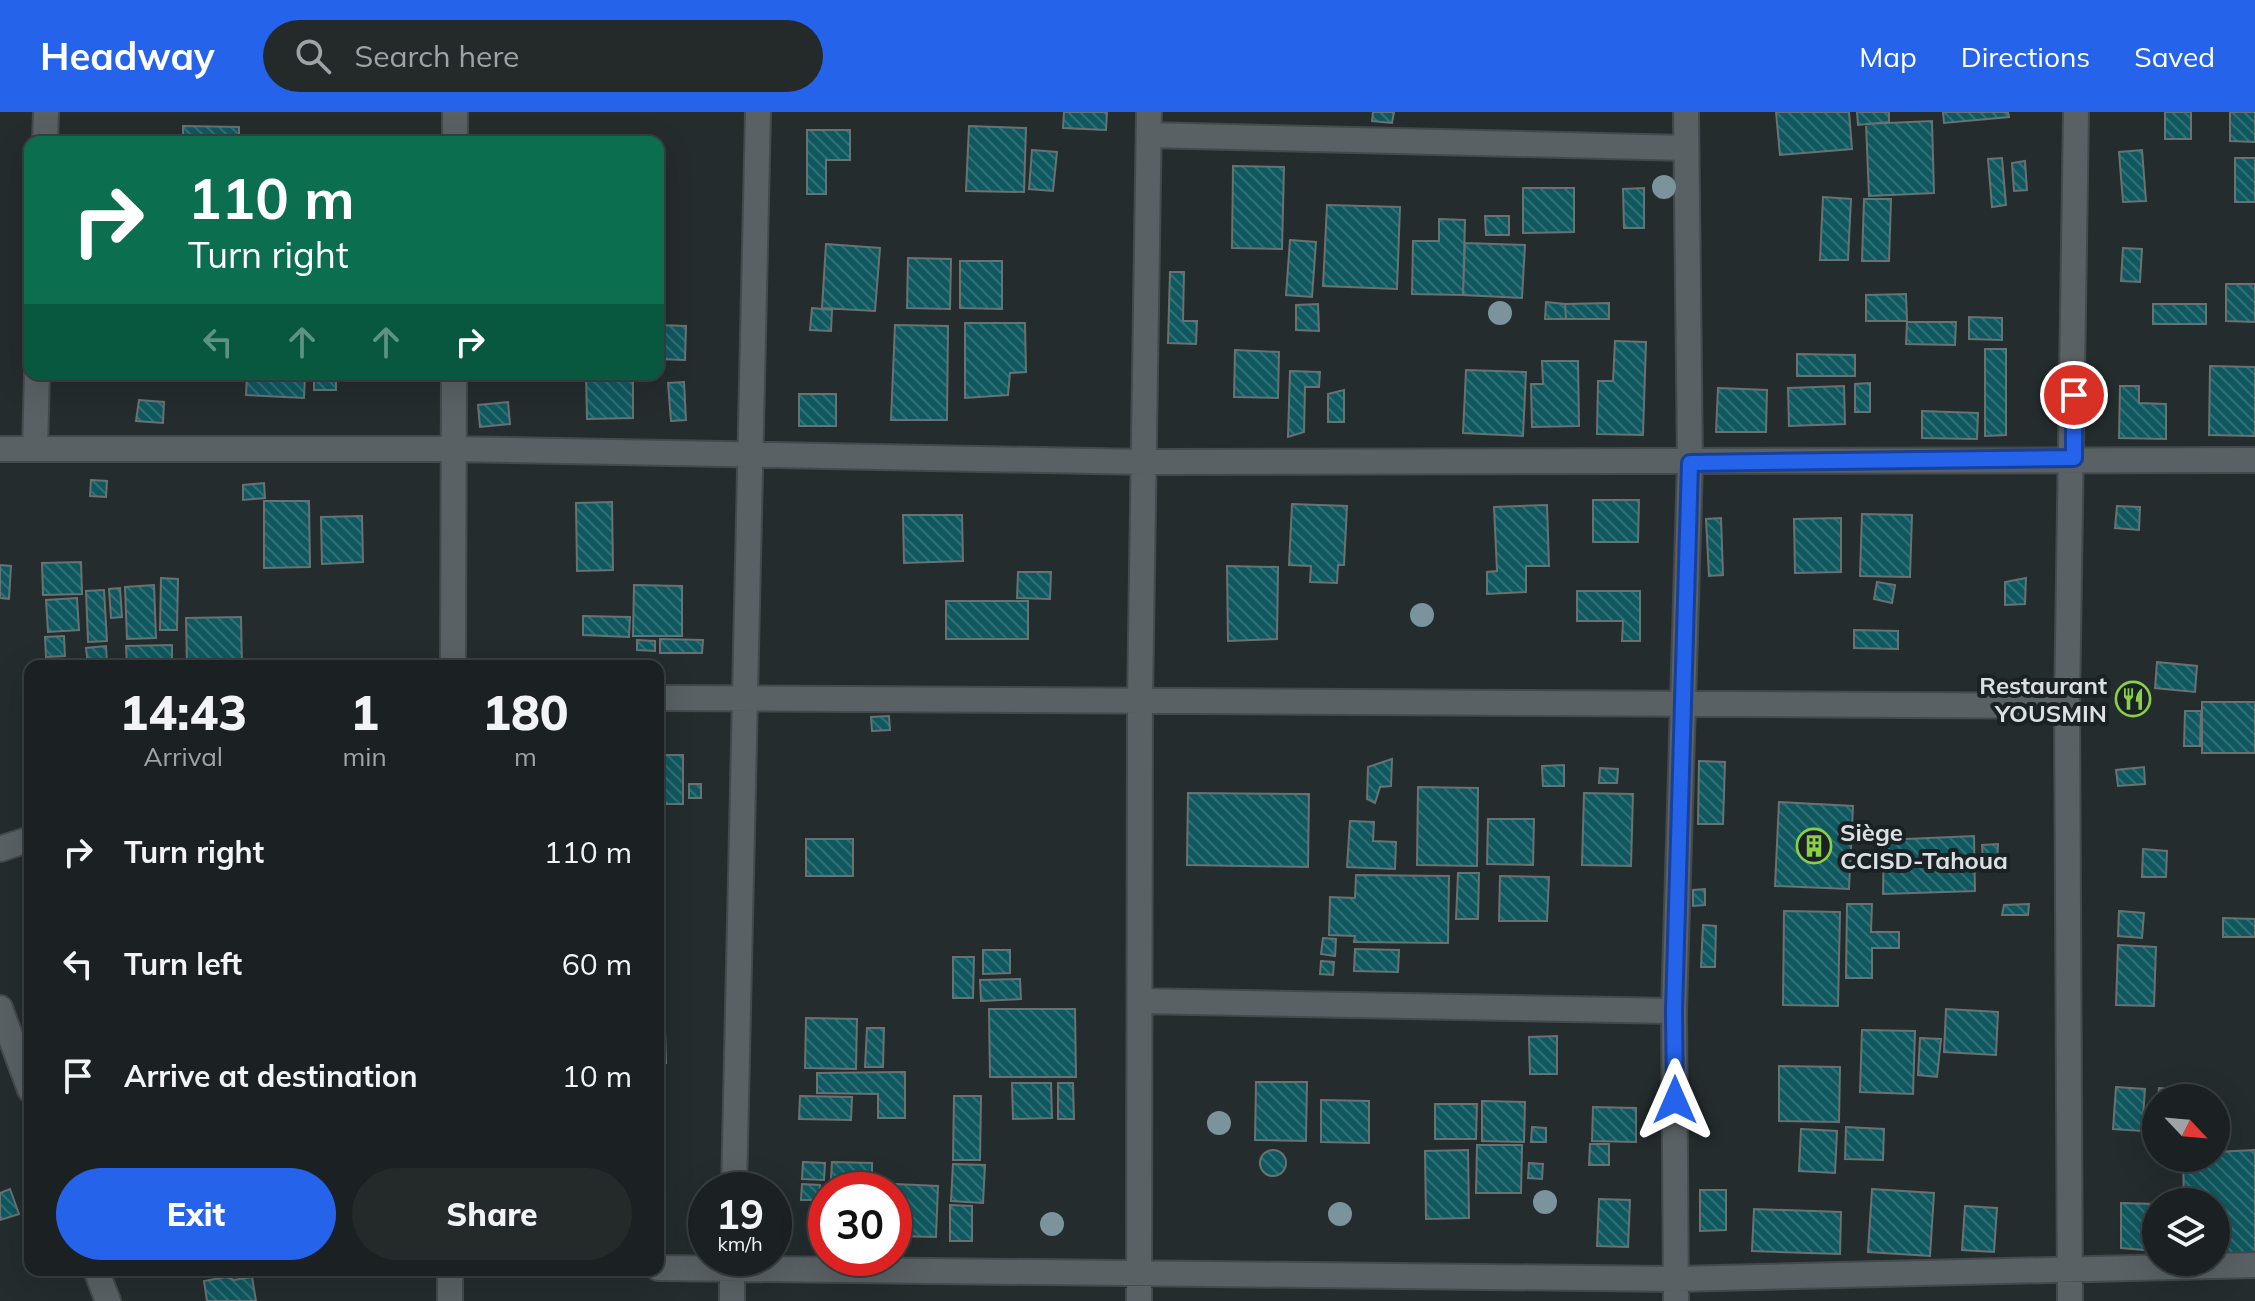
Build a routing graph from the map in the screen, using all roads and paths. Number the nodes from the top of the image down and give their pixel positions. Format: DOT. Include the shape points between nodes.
graph roads {
  1 [pos="46,112"];
  2 [pos="455,112"];
  3 [pos="758,112"];
  4 [pos="1686,112"];
  5 [pos="2076,112"];
  6 [pos="1149,123"];
  7 [pos="45,136"];
  8 [pos="455,136"];
  9 [pos="1686,148"];
  10 [pos="37,380"];
  11 [pos="454,380"];
  12 [pos="35,448"];
  13 [pos="0,449"];
  14 [pos="453,449"];
  15 [pos="752,455"];
  16 [pos="2074,458"];
  17 [pos="2255,460"];
  18 [pos="1144,462"];
  19 [pos="1690,463"];
  20 [pos="453,660"];
  21 [pos="664,698"];
  22 [pos="747,698"];
  23 [pos="1140,700"];
  24 [pos="1682,704"];
  25 [pos="2067,706"];
  26 [pos="24,841"];
  27 [pos="0,849"];
  28 [pos="1140,1001"];
  29 [pos="0,1008"];
  30 [pos="1674,1011"];
  31 [pos="24,1074"];
  32 [pos="734,1172"];
  33 [pos="2255,1265"];
  34 [pos="792,1266"];
  35 [pos="688,1267"];
  36 [pos="664,1268"];
  37 [pos="2070,1268"];
  38 [pos="1139,1274"];
  39 [pos="98,1276"];
  40 [pos="450,1276"];
  41 [pos="732,1276"];
  42 [pos="1676,1290"];
  43 [pos="108,1301"];
  44 [pos="450,1301"];
  45 [pos="732,1301"];
  46 [pos="1139,1301"];
  47 [pos="2070,1301"];
  1 -- 7 [label="street"];
  2 -- 8 [label="street"];
  3 -- 15 [label="street"];
  4 -- 9 [label="street"];
  5 -- 16 [label="street"];
  6 -- 9 [label="street"];
  6 -- 18 [label="street"];
  9 -- 19 [label="street"];
  10 -- 12 [label="street"];
  11 -- 14 [label="street"];
  12 -- 13 [label="street"];
  12 -- 14 [label="street"];
  14 -- 15 [label="street"];
  14 -- 20 [label="street"];
  15 -- 18 [label="street"];
  15 -- 22 [label="street"];
  16 -- 17 [label="street"];
  16 -- 19 [label="street"];
  16 -- 25 [label="street"];
  18 -- 19 [label="street"];
  18 -- 23 [label="street"];
  19 -- 24 [label="street"];
  21 -- 22 [label="street"];
  22 -- 23 [label="street"];
  22 -- 32 [label="street"];
  23 -- 24 [label="street"];
  23 -- 28 [label="street"];
  24 -- 25 [label="street"];
  24 -- 30 [label="street"];
  25 -- 37 [label="street"];
  26 -- 27 [label="street"];
  28 -- 30 [label="street"];
  28 -- 38 [label="street"];
  29 -- 31 [label="street"];
  30 -- 42 [label="street"];
  33 -- 37 [label="street"];
  34 -- 38 [label="street"];
  35 -- 36 [label="street"];
  37 -- 42 [label="street"];
  37 -- 47 [label="street"];
  38 -- 42 [label="street"];
  38 -- 46 [label="street"];
  39 -- 43 [label="street"];
  40 -- 44 [label="street"];
  41 -- 45 [label="street"];
}
